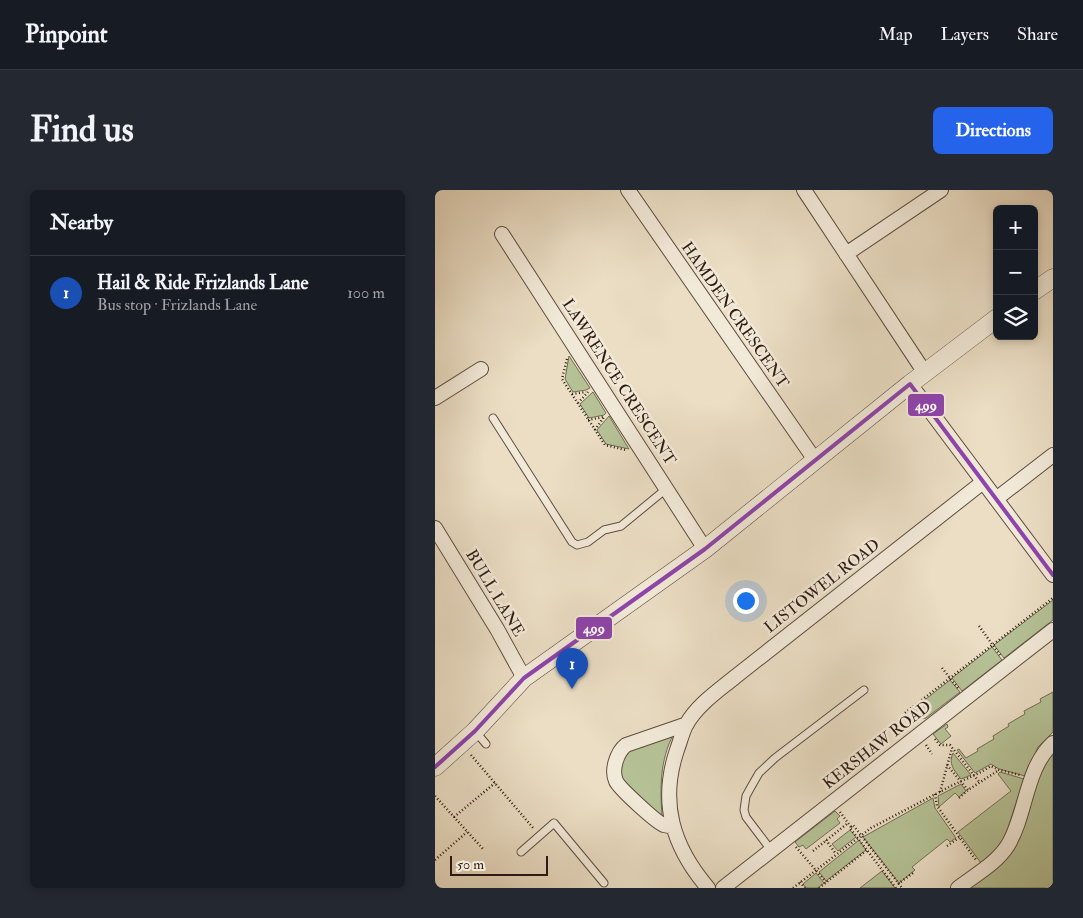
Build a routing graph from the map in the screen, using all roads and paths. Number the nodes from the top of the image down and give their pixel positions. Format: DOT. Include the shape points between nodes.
graph roads {
  1 [pos="628,190"];
  2 [pos="803,190"];
  3 [pos="941,190"];
  4 [pos="502,234"];
  5 [pos="846,254"];
  6 [pos="1053,278"];
  7 [pos="1038,288"];
  8 [pos="993,321"];
  9 [pos="571,341"];
  10 [pos="481,369"];
  11 [pos="925,372"];
  12 [pos="910,384"];
  13 [pos="588,392"];
  14 [pos="572,394"];
  15 [pos="435,398"];
  16 [pos="604,417"];
  17 [pos="493,418"];
  18 [pos="588,420"];
  19 [pos="645,455"];
  20 [pos="1053,455"];
  21 [pos="815,460"];
  22 [pos="983,482"];
  23 [pos="667,488"];
  24 [pos="996,499"];
  25 [pos="435,528"];
  26 [pos="705,549"];
  27 [pos="1053,575"];
  28 [pos="1053,598"];
  29 [pos="979,626"];
  30 [pos="1053,630"];
  31 [pos="993,645"];
  32 [pos="1004,660"];
  33 [pos="942,668"];
  34 [pos="524,678"];
  35 [pos="950,678"];
  36 [pos="864,690"];
  37 [pos="962,693"];
  38 [pos="905,713"];
  39 [pos="687,724"];
  40 [pos="928,729"];
  41 [pos="1053,743"];
  42 [pos="952,748"];
  43 [pos="468,752"];
  44 [pos="947,764"];
  45 [pos="435,767"];
  46 [pos="999,770"];
  47 [pos="974,775"];
  48 [pos="1031,778"];
  49 [pos="961,782"];
  50 [pos="495,783"];
  51 [pos="980,783"];
  52 [pos="968,790"];
  53 [pos="940,792"];
  54 [pos="935,794"];
  55 [pos="435,796"];
  56 [pos="959,798"];
  57 [pos="832,802"];
  58 [pos="454,817"];
  59 [pos="848,823"];
  60 [pos="672,826"];
  61 [pos="851,827"];
  62 [pos="467,832"];
  63 [pos="861,835"];
  64 [pos="540,836"];
  65 [pos="788,836"];
  66 [pos="960,837"];
  67 [pos="857,838"];
  68 [pos="826,840"];
  69 [pos="947,846"];
  70 [pos="483,849"];
  71 [pos="869,849"];
  72 [pos="771,850"];
  73 [pos="813,851"];
  74 [pos="521,852"];
  75 [pos="836,854"];
  76 [pos="435,860"];
  77 [pos="983,869"];
  78 [pos="816,870"];
  79 [pos="913,873"];
  80 [pos="800,882"];
  81 [pos="826,882"];
  82 [pos="604,883"];
  83 [pos="897,886"];
  84 [pos="708,888"];
  85 [pos="723,888"];
  86 [pos="793,888"];
  87 [pos="805,888"];
  88 [pos="819,888"];
  89 [pos="902,888"];
  90 [pos="958,888"];
  1 -- 21 [label="street, HAMDEN CRESCENT"];
  2 -- 5 [label="street"];
  3 -- 5 [label="street"];
  4 -- 9 [label="street, LAWRENCE CRESCENT"];
  5 -- 11 [label="street"];
  6 -- 7 [label="street"];
  8 -- 11 [label="street"];
  9 -- 14 [label="path" via="562,379"];
  9 -- 19 [label="street, LAWRENCE CRESCENT"];
  10 -- 15 [label="street"];
  11 -- 12 [label="street"];
  12 -- 21 [label="street"];
  12 -- 22 [label="street"];
  13 -- 14 [label="path"];
  14 -- 18 [label="path"];
  16 -- 18 [label="path"];
  17 -- 23 [label="lane" via="577,545 588,542 603,530 621,526"];
  18 -- 19 [label="path" via="605,445"];
  19 -- 23 [label="street, LAWRENCE CRESCENT"];
  20 -- 24 [label="street"];
  21 -- 26 [label="street"];
  22 -- 24 [label="street"];
  22 -- 39 [label="street, LISTOWEL ROAD" via="735,677 706,701"];
  23 -- 26 [label="street, LAWRENCE CRESCENT"];
  24 -- 27 [label="street"];
  25 -- 34 [label="street, BULL LANE"];
  26 -- 34 [label="street"];
  28 -- 31 [label="path"];
  29 -- 31 [label="path"];
  30 -- 40 [label="street, KERSHAW ROAD"];
  31 -- 32 [label="path"];
  31 -- 35 [label="path"];
  33 -- 35 [label="path"];
  34 -- 45 [label="street" via="480,737"];
  35 -- 37 [label="path"];
  35 -- 38 [label="path"];
  36 -- 72 [label="lane" via="759,773 746,796 744,810"];
  39 -- 60 [label="street, LISTOWEL ROAD" via="671,767 669,811"];
  39 -- 60 [label="street" via="626,745 621,749 615,766 614,775 619,786 656,820"];
  40 -- 42 [label="path" via="940,745"];
  40 -- 57 [label="street, KERSHAW ROAD"];
  41 -- 48 [label="street"];
  42 -- 44 [label="path"];
  42 -- 47 [label="path"];
  43 -- 50 [label="path"];
  44 -- 49 [label="path"];
  44 -- 53 [label="path"];
  46 -- 47 [label="path" via="991,766"];
  46 -- 48 [label="path"];
  46 -- 51 [label="path"];
  47 -- 49 [label="path"];
  47 -- 51 [label="path"];
  48 -- 77 [label="street" via="1007,847"];
  49 -- 52 [label="path"];
  49 -- 53 [label="path"];
  50 -- 58 [label="path"];
  50 -- 64 [label="path"];
  51 -- 52 [label="path"];
  52 -- 56 [label="path"];
  53 -- 54 [label="path"];
  54 -- 63 [label="path"];
  54 -- 66 [label="path" via="937,806"];
  55 -- 58 [label="path"];
  57 -- 59 [label="path"];
  57 -- 65 [label="street, KERSHAW ROAD"];
  58 -- 62 [label="path"];
  59 -- 61 [label="path"];
  59 -- 68 [label="path"];
  60 -- 84 [label="street, LISTOWEL ROAD" via="683,855"];
  61 -- 63 [label="path" via="853,825"];
  61 -- 67 [label="path"];
  62 -- 70 [label="path"];
  62 -- 76 [label="path"];
  63 -- 67 [label="path"];
  63 -- 71 [label="path"];
  64 -- 74 [label="lane"];
  64 -- 82 [label="lane" via="554,823"];
  65 -- 72 [label="street, KERSHAW ROAD"];
  65 -- 78 [label="path"];
  66 -- 69 [label="path"];
  66 -- 77 [label="path"];
  67 -- 71 [label="path"];
  67 -- 75 [label="path"];
  68 -- 73 [label="path"];
  68 -- 75 [label="path"];
  71 -- 81 [label="path"];
  71 -- 83 [label="path"];
  72 -- 85 [label="street, KERSHAW ROAD"];
  75 -- 78 [label="path"];
  77 -- 90 [label="street"];
  78 -- 80 [label="path"];
  78 -- 81 [label="path"];
  79 -- 83 [label="path"];
  80 -- 86 [label="path"];
  80 -- 87 [label="path"];
  81 -- 88 [label="path"];
  83 -- 89 [label="path"];
}
